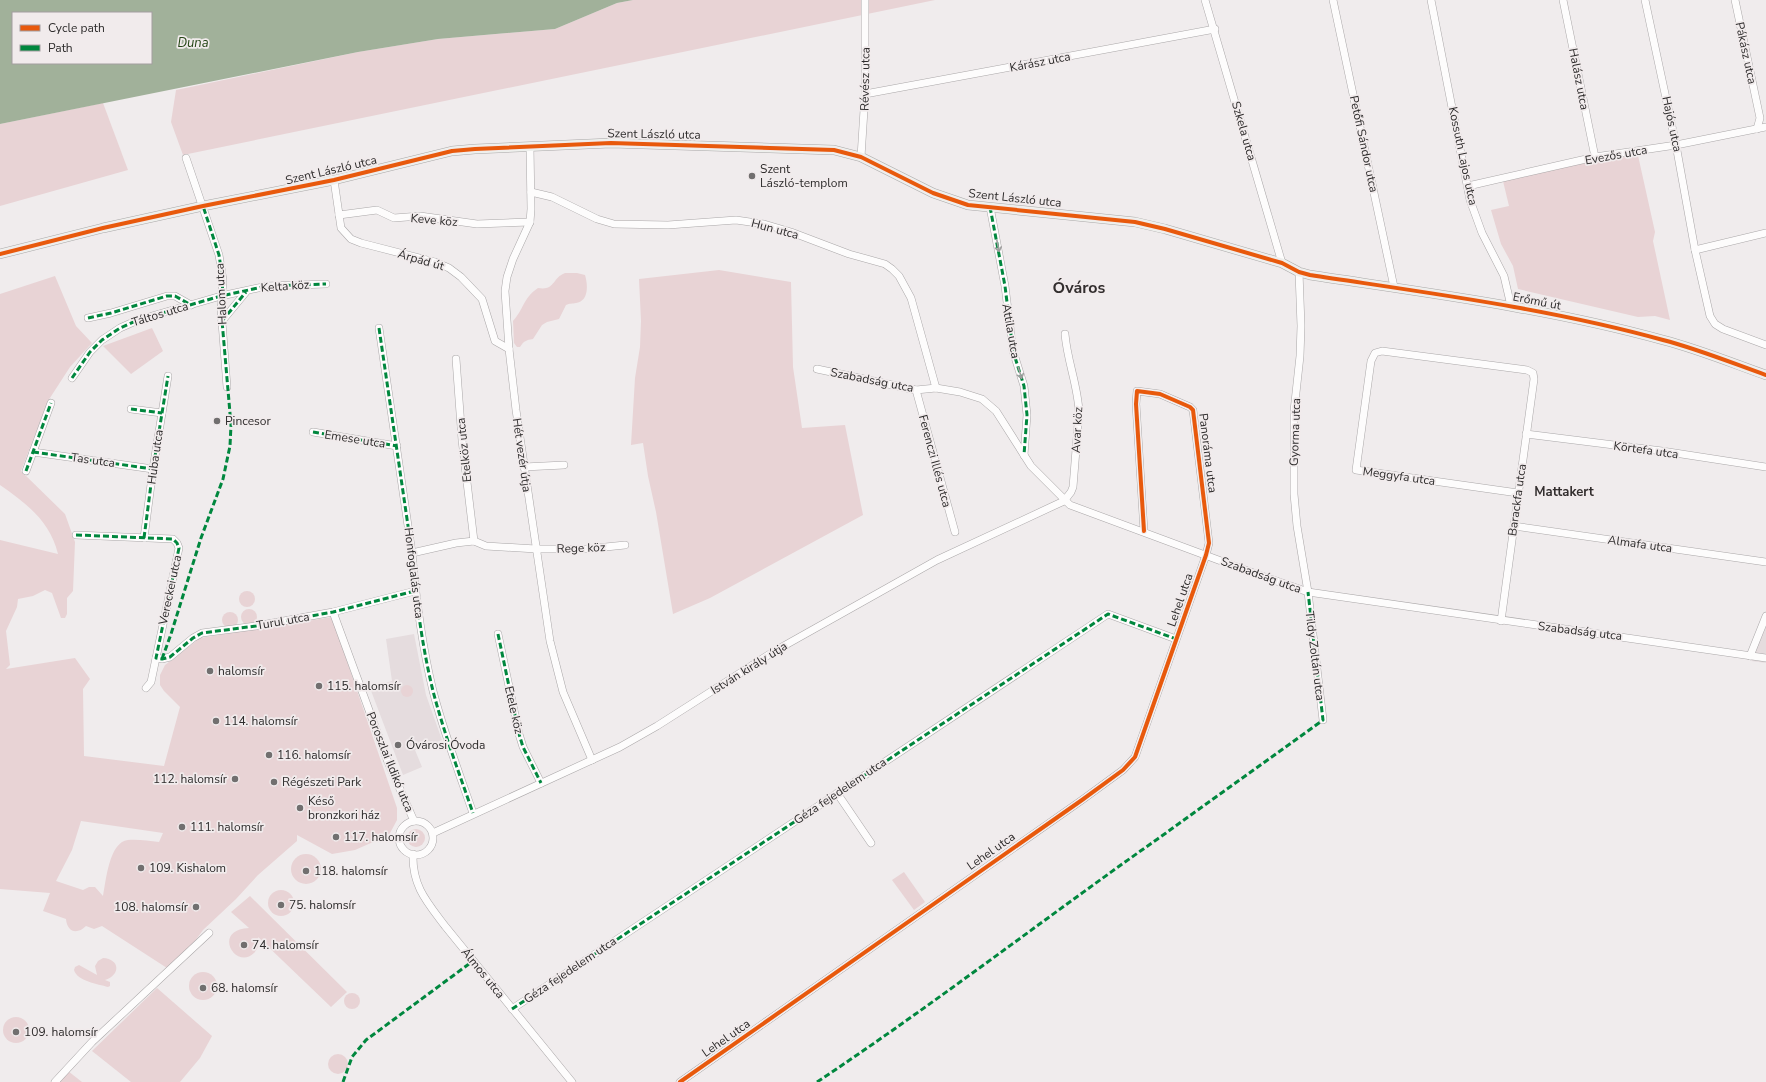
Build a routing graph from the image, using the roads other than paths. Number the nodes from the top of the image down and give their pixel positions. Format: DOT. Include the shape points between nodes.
graph roads {
  1 [pos="865,0"];
  2 [pos="1205,0"];
  3 [pos="1333,0"];
  4 [pos="1430,0"];
  5 [pos="1563,0"];
  6 [pos="1645,0"];
  7 [pos="1734,0"];
  8 [pos="1214,30"];
  9 [pos="866,94"];
  10 [pos="1766,126"];
  11 [pos="1757,129"];
  12 [pos="1676,145"];
  13 [pos="530,147"];
  14 [pos="861,157"];
  15 [pos="1595,157"];
  16 [pos="186,158"];
  17 [pos="334,180"];
  18 [pos="1468,186"];
  19 [pos="531,192"];
  20 [pos="203,206"];
  21 [pos="990,207"];
  22 [pos="340,215"];
  23 [pos="530,222"];
  24 [pos="1766,233"];
  25 [pos="1695,250"];
  26 [pos="0,254"];
  27 [pos="1282,263"];
  28 [pos="1299,272"];
  29 [pos="326,284"];
  30 [pos="1394,287"];
  31 [pos="248,290"];
  32 [pos="221,296"];
  33 [pos="191,305"];
  34 [pos="1511,306"];
  35 [pos="88,318"];
  36 [pos="222,321"];
  37 [pos="379,328"];
  38 [pos="1065,334"];
  39 [pos="1766,345"];
  40 [pos="509,349"];
  41 [pos="456,359"];
  42 [pos="817,369"];
  43 [pos="1766,375"];
  44 [pos="168,376"];
  45 [pos="72,378"];
  46 [pos="1534,379"];
  47 [pos="227,387"];
  48 [pos="936,388"];
  49 [pos="916,390"];
  50 [pos="51,403"];
  51 [pos="131,409"];
  52 [pos="162,413"];
  53 [pos="313,432"];
  54 [pos="1526,434"];
  55 [pos="397,446"];
  56 [pos="33,452"];
  57 [pos="1024,455"];
  58 [pos="564,466"];
  59 [pos="524,467"];
  60 [pos="1766,467"];
  61 [pos="153,468"];
  62 [pos="26,471"];
  63 [pos="1518,493"];
  64 [pos="1064,501"];
  65 [pos="1514,526"];
  66 [pos="1144,531"];
  67 [pos="954,532"];
  68 [pos="76,535"];
  69 [pos="144,538"];
  70 [pos="474,541"];
  71 [pos="625,546"];
  72 [pos="536,549"];
  73 [pos="412,553"];
  74 [pos="1206,555"];
  75 [pos="1766,562"];
  76 [pos="415,591"];
  77 [pos="1308,592"];
  78 [pos="334,612"];
  79 [pos="1766,616"];
  80 [pos="1501,620"];
  81 [pos="498,634"];
  82 [pos="1176,639"];
  83 [pos="1750,656"];
  84 [pos="156,658"];
  85 [pos="1766,658"];
  86 [pos="146,688"];
  87 [pos="1323,720"];
  88 [pos="592,760"];
  89 [pos="542,783"];
  90 [pos="837,793"];
  91 [pos="474,813"];
  92 [pos="414,821"];
  93 [pos="432,833"];
  94 [pos="871,843"];
  95 [pos="413,854"];
  96 [pos="209,933"];
  97 [pos="512,1008"];
  98 [pos="54,1082"];
  99 [pos="572,1082"];
  100 [pos="680,1082"];
  1 -- 9 [label="street, Révész utca"];
  2 -- 8 [label="street, Szkela utca"];
  3 -- 30 [label="street, Petőfi Sándor utca"];
  4 -- 18 [label="street, Kossuth Lajos utca"];
  5 -- 15 [label="street, Halász utca"];
  6 -- 12 [label="street, Hajós utca"];
  7 -- 11 [label="street, Pákász utca" via="1760,118"];
  8 -- 9 [label="street, Kárász utca"];
  8 -- 27 [label="street, Szkela utca"];
  9 -- 14 [label="street, Révész utca"];
  10 -- 11 [label="street, Evezős utca"];
  11 -- 12 [label="street, Evezős utca"];
  12 -- 15 [label="street, Evezős utca"];
  12 -- 25 [label="street, Hajós utca"];
  13 -- 14 [label="street, Szent László utca" via="611,143 697,144 834,150"];
  13 -- 17 [label="street, Szent László utca" via="452,151"];
  13 -- 19 [label="street, Hét vezér útja"];
  14 -- 21 [label="street, Szent László utca" via="939,195 968,205"];
  15 -- 18 [label="street, Evezős utca"];
  16 -- 20 [label="street, Halom utca"];
  17 -- 20 [label="street, Szent László utca"];
  17 -- 22 [label="street, Árpád út"];
  18 -- 34 [label="street, Kossuth Lajos utca" via="1470,200 1482,233 1504,276"];
  19 -- 23 [label="street, Hét vezér útja"];
  19 -- 48 [label="street, Hun utca" via="552,197 597,219 614,224 647,226 750,221 791,232 884,264 900,276 911,298"];
  20 -- 26 [label="street, Szent László utca"];
  20 -- 32 [label="street, Halom utca" via="219,255 223,280"];
  21 -- 27 [label="street, Szent László utca" via="1135,222"];
  21 -- 57 [label="street, Attila utca, one-way" via="1004,279 1013,351 1024,386 1027,415"];
  22 -- 23 [label="street, Keve köz" via="377,210 394,218 420,216 477,224"];
  22 -- 40 [label="street, Árpád út" via="342,228 351,239 380,249 436,262 461,277 482,298 495,341"];
  23 -- 40 [label="street, Hét vezér útja" via="507,277 505,291"];
  24 -- 25 [label="street"];
  25 -- 39 [label="street, Hajós utca" via="1710,316 1715,324"];
  27 -- 28 [label="street, Szent László utca"];
  28 -- 30 [label="street, Erőmű út"];
  28 -- 77 [label="street, Gyorma utca" via="1301,326 1293,462 1297,526"];
  29 -- 31 [label="street, Kelta köz" via="267,286"];
  30 -- 34 [label="street, Erőmű út"];
  31 -- 32 [label="street, Kelta köz"];
  31 -- 36 [label="street"];
  32 -- 33 [label="street, Táltos utca"];
  32 -- 36 [label="street, Halom utca"];
  33 -- 35 [label="street" via="175,296 167,296"];
  33 -- 45 [label="street, Táltos utca" via="138,320 120,328 90,352"];
  34 -- 43 [label="street, Erőmű út" via="1664,340"];
  36 -- 47 [label="street, Halom utca"];
  37 -- 55 [label="street, Honfoglalás utca"];
  38 -- 64 [label="street, Avar köz" via="1066,352 1079,402 1079,412 1072,487"];
  40 -- 59 [label="street, Hét vezér útja"];
  41 -- 70 [label="street, Etelköz utca" via="462,440"];
  42 -- 49 [label="street, Szabadság utca"];
  44 -- 52 [label="street, Huba utca"];
  46 -- 54 [label="street, Barackfa utca"];
  46 -- 63 [label="street, Meggyfa utca" via="1533,373 1528,370 1382,351 1375,353 1371,361 1356,470"];
  48 -- 49 [label="street, Szabadság utca"];
  48 -- 57 [label="street, Szabadság utca" via="973,395 989,404 1002,419"];
  49 -- 67 [label="street, Ferenczi Illés utca"];
  50 -- 56 [label="street"];
  51 -- 52 [label="street"];
  52 -- 61 [label="street, Huba utca"];
  53 -- 55 [label="street, Emese utca"];
  54 -- 60 [label="street, Körtefa utca"];
  54 -- 63 [label="street, Barackfa utca"];
  55 -- 73 [label="street, Honfoglalás utca"];
  56 -- 61 [label="street, Tas utca"];
  56 -- 62 [label="street"];
  57 -- 64 [label="street, Szabadság utca"];
  58 -- 59 [label="street"];
  59 -- 72 [label="street, Hét vezér útja"];
  61 -- 69 [label="street, Huba utca"];
  63 -- 65 [label="street, Barackfa utca"];
  64 -- 66 [label="street, Szabadság utca" via="1079,509"];
  64 -- 88 [label="street, István király útja" via="937,560 767,655 658,726"];
  65 -- 75 [label="street, Almafa utca"];
  65 -- 80 [label="street, Barackfa utca"];
  66 -- 74 [label="street, Szabadság utca"];
  66 -- 74 [label="street, Panoráma utca" via="1137,391 1160,394 1193,410 1209,543"];
  68 -- 69 [label="street, Vereckei utca"];
  69 -- 84 [label="street, Vereckei utca" via="173,539 179,548"];
  70 -- 72 [label="street, Rege köz" via="486,546"];
  70 -- 73 [label="street"];
  71 -- 72 [label="street, Rege köz"];
  72 -- 88 [label="street, Hét vezér útja" via="550,641 559,679 570,713"];
  73 -- 76 [label="street, Honfoglalás utca"];
  74 -- 77 [label="street, Szabadság utca"];
  74 -- 82 [label="street, Lehel utca"];
  76 -- 78 [label="street, Turul utca"];
  76 -- 91 [label="street, Honfoglalás utca" via="433,691"];
  77 -- 80 [label="street, Szabadság utca"];
  77 -- 87 [label="street, Tildy Zoltán utca"];
  78 -- 84 [label="street, Turul utca" via="202,633 170,657"];
  78 -- 92 [label="street, Poroszlai Ildikó utca" via="388,762"];
  79 -- 83 [label="street"];
  80 -- 83 [label="street, Szabadság utca"];
  81 -- 89 [label="street, Etele köz" via="518,734"];
  82 -- 90 [label="street, Géza fejedelem utca" via="1108,614"];
  82 -- 100 [label="street, Lehel utca" via="1139,747 1135,757 1126,767"];
  83 -- 85 [label="street, Szabadság utca"];
  84 -- 86 [label="street, Vereckei utca" via="151,682"];
  88 -- 89 [label="street, István király útja"];
  89 -- 91 [label="street, István király útja"];
  90 -- 94 [label="street"];
  90 -- 97 [label="street, Géza fejedelem utca"];
  91 -- 93 [label="street, István király útja"];
  92 -- 93 [label="street" via="423,822"];
  92 -- 95 [label="street" via="404,825 399,840 404,849"];
  93 -- 95 [label="street" via="430,848 422,854"];
  95 -- 97 [label="street, Álmos utca" via="415,879 425,900"];
  96 -- 98 [label="street" via="92,1042"];
  97 -- 99 [label="street, Álmos utca"];
}
